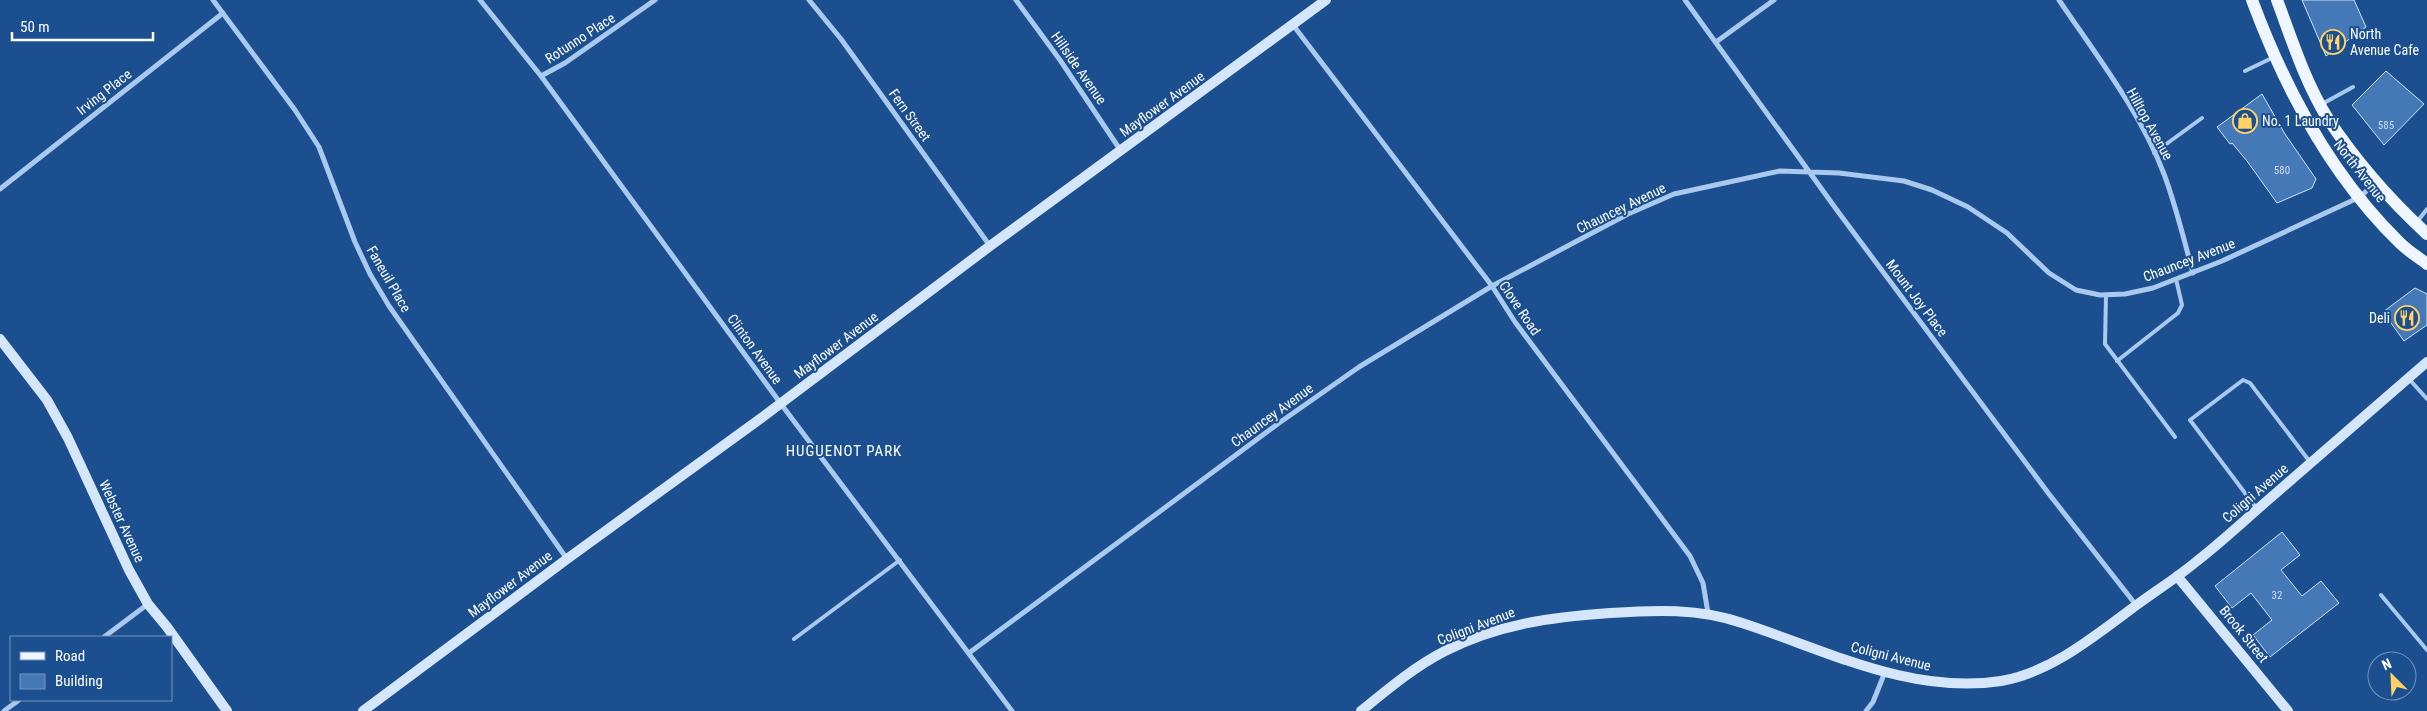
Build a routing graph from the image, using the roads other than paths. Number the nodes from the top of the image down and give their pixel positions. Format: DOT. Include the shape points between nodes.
graph roads {
  1 [pos="213,0"];
  2 [pos="480,0"];
  3 [pos="655,0"];
  4 [pos="809,0"];
  5 [pos="1016,0"];
  6 [pos="1685,0"];
  7 [pos="1774,0"];
  8 [pos="2059,0"];
  9 [pos="2252,0"];
  10 [pos="2277,0"];
  11 [pos="1321,2"];
  12 [pos="222,13"];
  13 [pos="1293,25"];
  14 [pos="1716,42"];
  15 [pos="2276,56"];
  16 [pos="2245,71"];
  17 [pos="541,76"];
  18 [pos="2353,87"];
  19 [pos="2321,105"];
  20 [pos="2202,118"];
  21 [pos="1121,151"];
  22 [pos="2154,153"];
  23 [pos="1810,173"];
  24 [pos="2376,181"];
  25 [pos="0,189"];
  26 [pos="2360,197"];
  27 [pos="2427,209"];
  28 [pos="2416,224"];
  29 [pos="2427,234"];
  30 [pos="990,246"];
  31 [pos="2427,264"];
  32 [pos="2193,273"];
  33 [pos="2176,280"];
  34 [pos="1492,286"];
  35 [pos="2106,295"];
  36 [pos="0,339"];
  37 [pos="2117,361"];
  38 [pos="2427,362"];
  39 [pos="2408,378"];
  40 [pos="2427,399"];
  41 [pos="781,404"];
  42 [pos="2175,437"];
  43 [pos="2310,463"];
  44 [pos="2257,509"];
  45 [pos="567,559"];
  46 [pos="900,560"];
  47 [pos="2177,576"];
  48 [pos="2380,595"];
  49 [pos="148,604"];
  50 [pos="2136,605"];
  51 [pos="1708,613"];
  52 [pos="105,636"];
  53 [pos="794,639"];
  54 [pos="2427,650"];
  55 [pos="969,653"];
  56 [pos="1884,672"];
  57 [pos="18,701"];
  58 [pos="4,711"];
  59 [pos="227,711"];
  60 [pos="362,711"];
  61 [pos="1012,711"];
  62 [pos="1361,711"];
  63 [pos="1866,711"];
  64 [pos="2288,711"];
  1 -- 12 [label="street, Faneuil Place"];
  2 -- 17 [label="street, Clinton Avenue"];
  3 -- 17 [label="street, Rotunno Place"];
  4 -- 30 [label="street, Fern Street" via="842,39"];
  5 -- 21 [label="street, Hillside Avenue"];
  6 -- 14 [label="street, Mount Joy Place"];
  7 -- 14 [label="street"];
  8 -- 22 [label="street, Hilltop Avenue" via="2142,128"];
  9 -- 15 [label="main road, North Avenue"];
  10 -- 19 [label="main road, North Avenue" via="2301,65"];
  11 -- 13 [label="street, Mayflower Avenue"];
  12 -- 25 [label="street, Irving Place"];
  12 -- 45 [label="street, Faneuil Place" via="319,147 355,242 389,306"];
  13 -- 21 [label="street, Mayflower Avenue"];
  13 -- 34 [label="street, Clove Road"];
  14 -- 23 [label="street, Mount Joy Place"];
  15 -- 16 [label="lane"];
  15 -- 26 [label="main road, North Avenue" via="2330,160"];
  17 -- 41 [label="street, Clinton Avenue"];
  18 -- 19 [label="lane"];
  19 -- 24 [label="main road, North Avenue"];
  20 -- 22 [label="lane"];
  21 -- 30 [label="street, Mayflower Avenue"];
  22 -- 32 [label="street, Hilltop Avenue" via="2180,222"];
  23 -- 34 [label="street, Chauncey Avenue" via="1780,171 1674,194 1628,214"];
  23 -- 35 [label="street, Chauncey Avenue" via="1870,176 1904,181 1932,190 1968,207 2006,233 2049,273 2076,290"];
  23 -- 50 [label="street, Mount Joy Place"];
  24 -- 26 [label="street, Chauncey Avenue"];
  24 -- 28 [label="main road, North Avenue"];
  26 -- 31 [label="main road, North Avenue" via="2401,244"];
  26 -- 32 [label="street, Chauncey Avenue"];
  27 -- 28 [label="lane"];
  28 -- 29 [label="main road, North Avenue"];
  30 -- 41 [label="street, Mayflower Avenue"];
  32 -- 33 [label="street, Chauncey Avenue"];
  33 -- 35 [label="street, Chauncey Avenue" via="2125,294"];
  33 -- 37 [label="lane" via="2182,305 2178,313"];
  34 -- 51 [label="street, Clove Road" via="1515,322 1690,556 1703,583"];
  34 -- 55 [label="street, Chauncey Avenue" via="1360,367 1287,417"];
  35 -- 37 [label="lane" via="2104,344"];
  36 -- 49 [label="street, Webster Avenue" via="60,422"];
  37 -- 42 [label="lane"];
  38 -- 39 [label="street, Coligni Avenue"];
  39 -- 40 [label="lane"];
  39 -- 43 [label="street, Coligni Avenue"];
  41 -- 45 [label="street, Mayflower Avenue"];
  41 -- 46 [label="street, Clinton Avenue"];
  43 -- 44 [label="street, Coligni Avenue"];
  43 -- 44 [label="lane" via="2250,383 2243,380 2190,420"];
  44 -- 47 [label="street, Coligni Avenue"];
  45 -- 60 [label="street, Mayflower Avenue"];
  46 -- 53 [label="lane"];
  46 -- 55 [label="street, Clinton Avenue"];
  47 -- 50 [label="street, Coligni Avenue"];
  47 -- 64 [label="street, Brook Street"];
  48 -- 54 [label="lane"];
  49 -- 52 [label="street"];
  49 -- 59 [label="street, Webster Avenue"];
  50 -- 56 [label="street, Coligni Avenue" via="2036,672 2001,681 1957,684"];
  51 -- 56 [label="street, Coligni Avenue"];
  51 -- 62 [label="street, Coligni Avenue" via="1653,610 1524,622 1448,650 1418,666"];
  55 -- 61 [label="street, Clinton Avenue"];
  56 -- 63 [label="street" via="1873,702"];
  57 -- 58 [label="street"];
}
